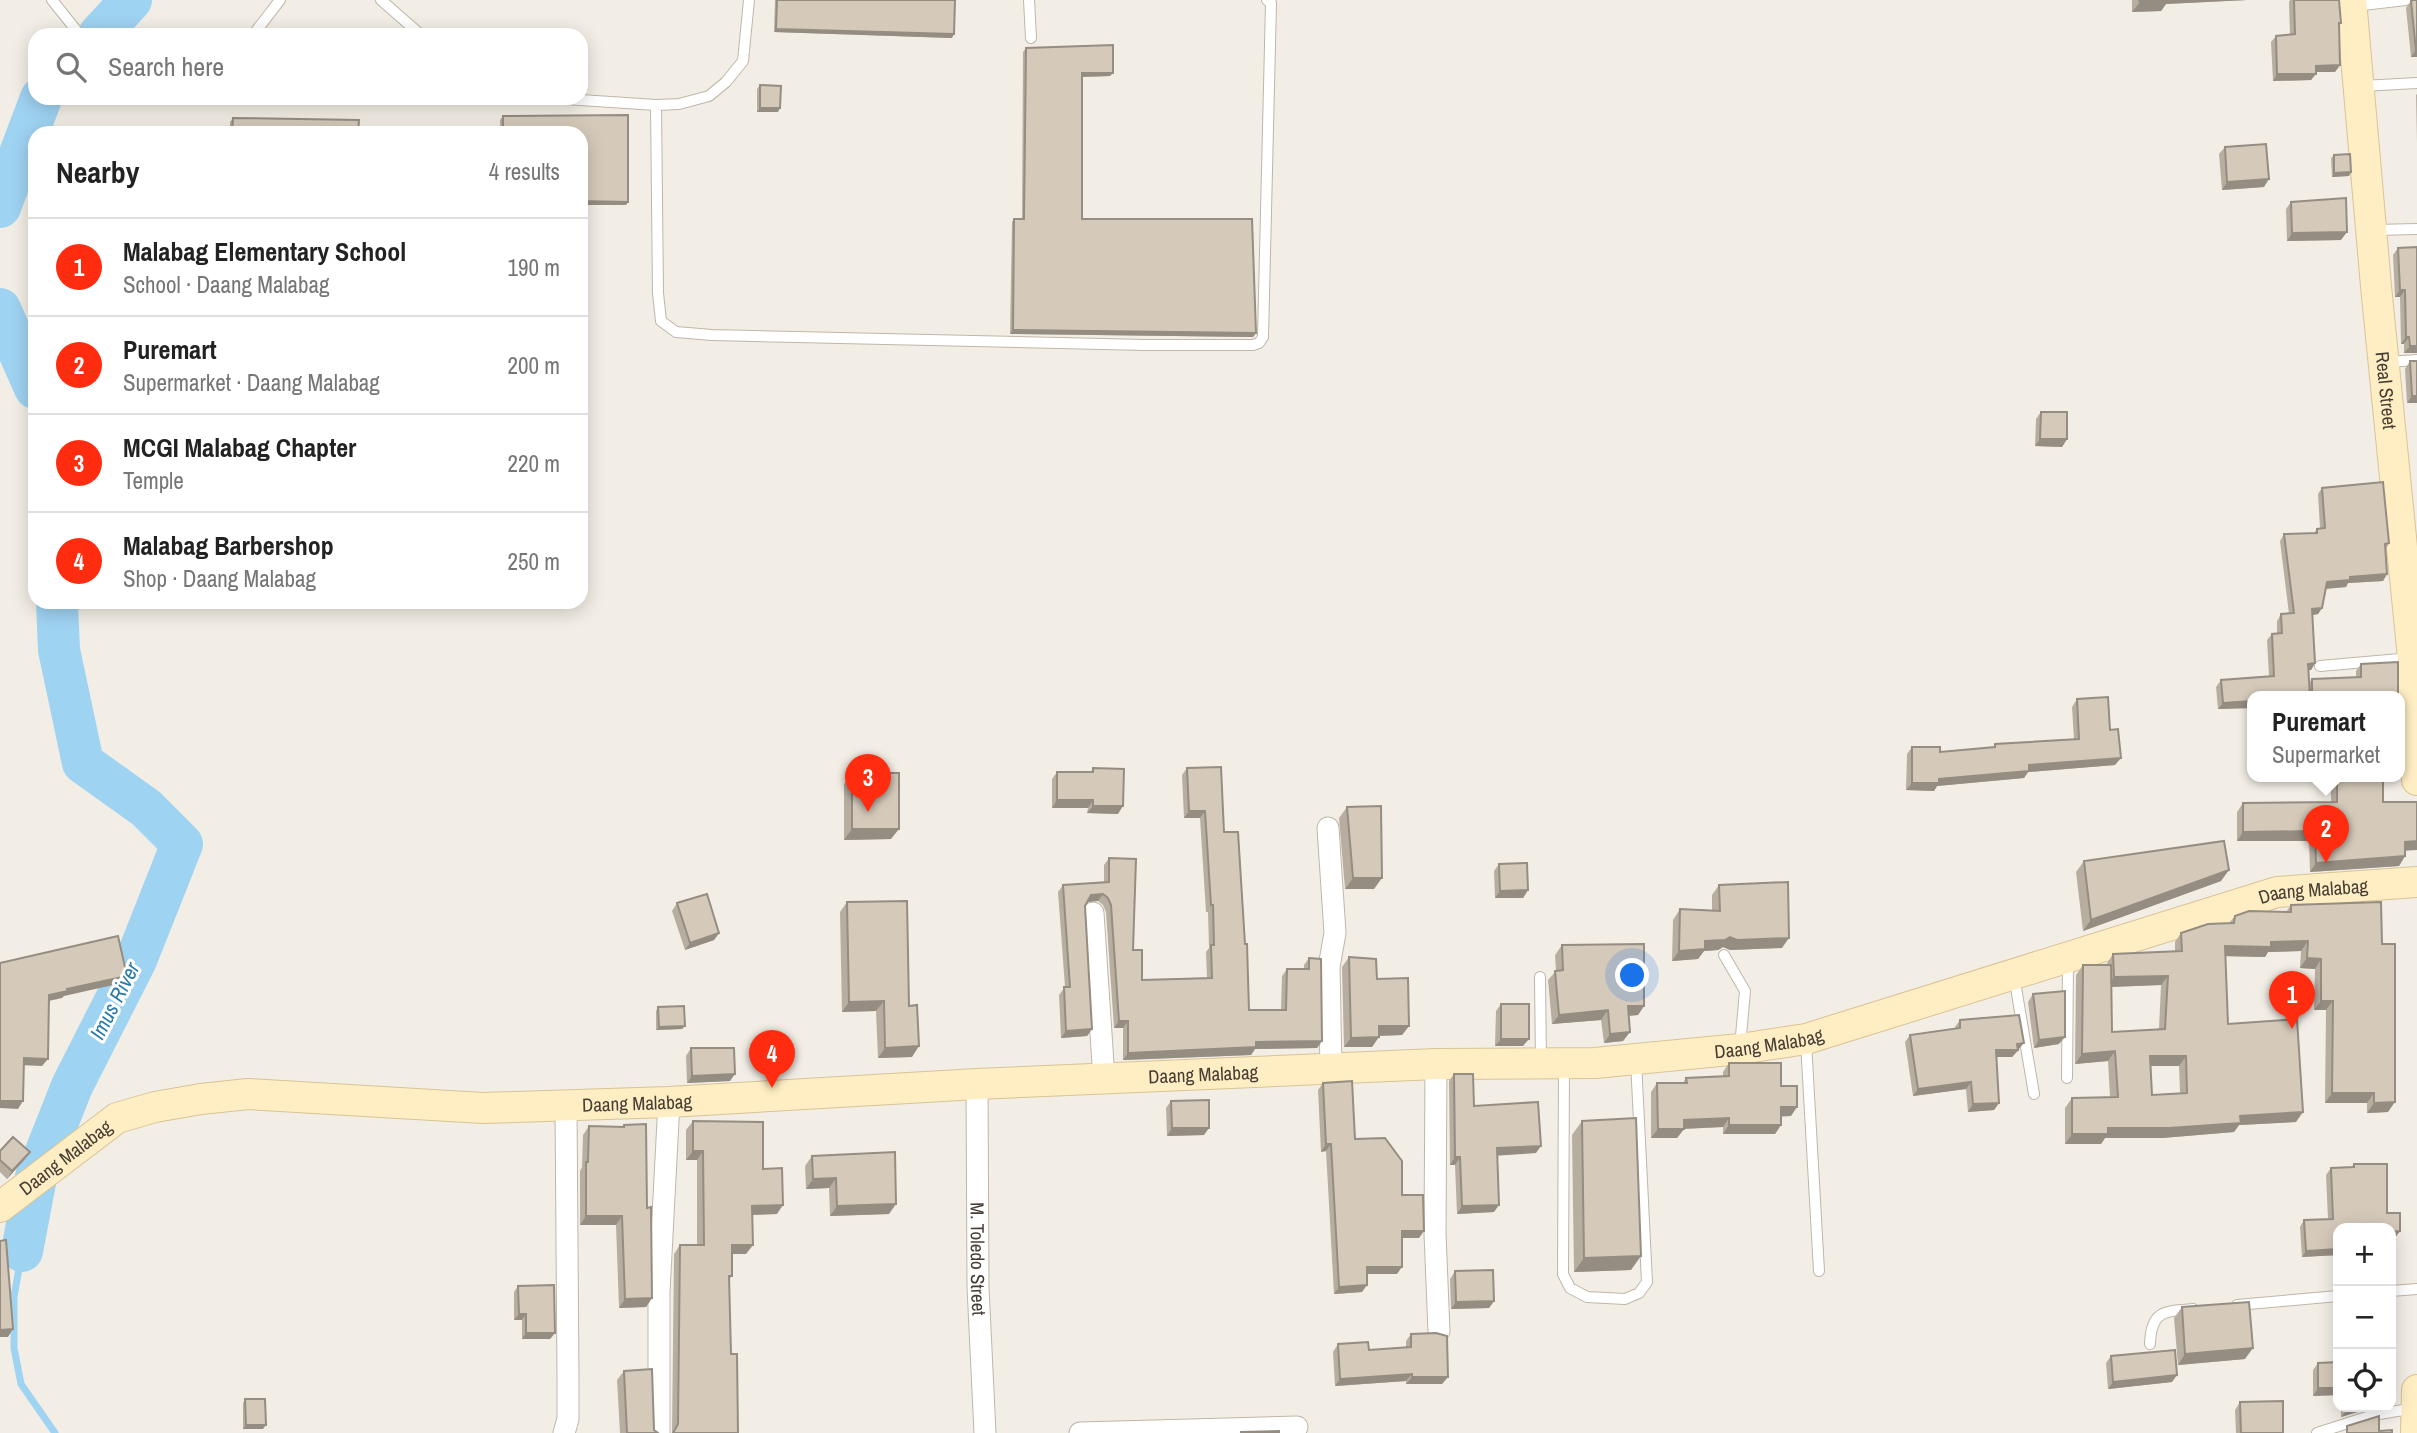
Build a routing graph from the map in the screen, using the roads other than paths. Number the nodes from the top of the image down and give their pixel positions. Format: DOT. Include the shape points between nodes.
graph roads {
  1 [pos="52,0"];
  2 [pos="280,0"];
  3 [pos="381,0"];
  4 [pos="749,0"];
  5 [pos="1029,0"];
  6 [pos="1267,0"];
  7 [pos="2406,0"];
  8 [pos="2351,3"];
  9 [pos="74,28"];
  10 [pos="258,28"];
  11 [pos="413,28"];
  12 [pos="1031,38"];
  13 [pos="2417,83"];
  14 [pos="2359,86"];
  15 [pos="588,101"];
  16 [pos="656,105"];
  17 [pos="2417,229"];
  18 [pos="2371,230"];
  19 [pos="2417,360"];
  20 [pos="2383,362"];
  21 [pos="2411,577"];
  22 [pos="2413,657"];
  23 [pos="2320,666"];
  24 [pos="2416,718"];
  25 [pos="2417,780"];
  26 [pos="1328,828"];
  27 [pos="2417,882"];
  28 [pos="1093,913"];
  29 [pos="1724,955"];
  30 [pos="2068,956"];
  31 [pos="2013,974"];
  32 [pos="1540,977"];
  33 [pos="1806,1039"];
  34 [pos="1740,1049"];
  35 [pos="1636,1059"];
  36 [pos="1436,1064"];
  37 [pos="1552,1065"];
  38 [pos="1331,1069"];
  39 [pos="2067,1078"];
  40 [pos="1104,1079"];
  41 [pos="977,1084"];
  42 [pos="2034,1094"];
  43 [pos="669,1102"];
  44 [pos="566,1105"];
  45 [pos="5,1202"];
  46 [pos="1819,1271"];
  47 [pos="2417,1289"];
  48 [pos="2396,1291"];
  49 [pos="2333,1296"];
  50 [pos="2220,1306"];
  51 [pos="2207,1308"];
  52 [pos="1439,1331"];
  53 [pos="2150,1344"];
  54 [pos="2416,1410"];
  55 [pos="1297,1427"];
  56 [pos="564,1433"];
  57 [pos="659,1433"];
  58 [pos="985,1433"];
  59 [pos="1080,1433"];
  60 [pos="2316,1433"];
  1 -- 9 [label="lane"];
  2 -- 10 [label="lane"];
  3 -- 11 [label="lane"];
  4 -- 16 [label="lane" via="743,61 726,82 709,96"];
  5 -- 12 [label="lane"];
  6 -- 16 [label="lane" via="1271,3 1263,337 1253,345 676,332 661,321 658,293"];
  7 -- 8 [label="lane"];
  8 -- 14 [label="street, Real Street"];
  13 -- 14 [label="lane"];
  14 -- 18 [label="street, Real Street"];
  15 -- 16 [label="lane"];
  17 -- 18 [label="lane"];
  18 -- 20 [label="street, Real Street"];
  19 -- 20 [label="lane"];
  20 -- 21 [label="street, Real Street"];
  21 -- 22 [label="street, Real Street"];
  22 -- 23 [label="lane"];
  22 -- 24 [label="street, Real Street"];
  24 -- 25 [label="street, Real Street"];
  26 -- 38 [label="street" via="1335,933 1329,967"];
  27 -- 30 [label="street, Daang Malabag" via="2277,892"];
  28 -- 40 [label="street"];
  29 -- 34 [label="lane" via="1745,991"];
  30 -- 31 [label="street, Daang Malabag"];
  30 -- 39 [label="lane"];
  31 -- 33 [label="street, Daang Malabag"];
  31 -- 42 [label="lane"];
  32 -- 37 [label="lane"];
  33 -- 34 [label="street, Daang Malabag"];
  33 -- 46 [label="lane"];
  34 -- 35 [label="street, Daang Malabag"];
  35 -- 37 [label="street, Daang Malabag"];
  35 -- 37 [label="lane" via="1647,1282 1639,1293 1625,1299 1587,1297 1570,1288 1563,1274"];
  36 -- 37 [label="street, Daang Malabag"];
  36 -- 38 [label="street, Daang Malabag"];
  36 -- 52 [label="street"];
  38 -- 40 [label="street, Daang Malabag"];
  40 -- 41 [label="street, Daang Malabag"];
  41 -- 43 [label="street, Daang Malabag"];
  41 -- 58 [label="street, M. Toledo Street" via="978,1287"];
  43 -- 44 [label="street, Daang Malabag"];
  43 -- 57 [label="street" via="659,1292"];
  44 -- 45 [label="street, Daang Malabag" via="483,1108 248,1094 201,1098 117,1118"];
  44 -- 56 [label="street" via="568,1419"];
  47 -- 48 [label="lane"];
  49 -- 50 [label="lane"];
  51 -- 53 [label="lane" via="2159,1316 2151,1328"];
  54 -- 60 [label="lane" via="2373,1415"];
  55 -- 59 [label="street"];
}
